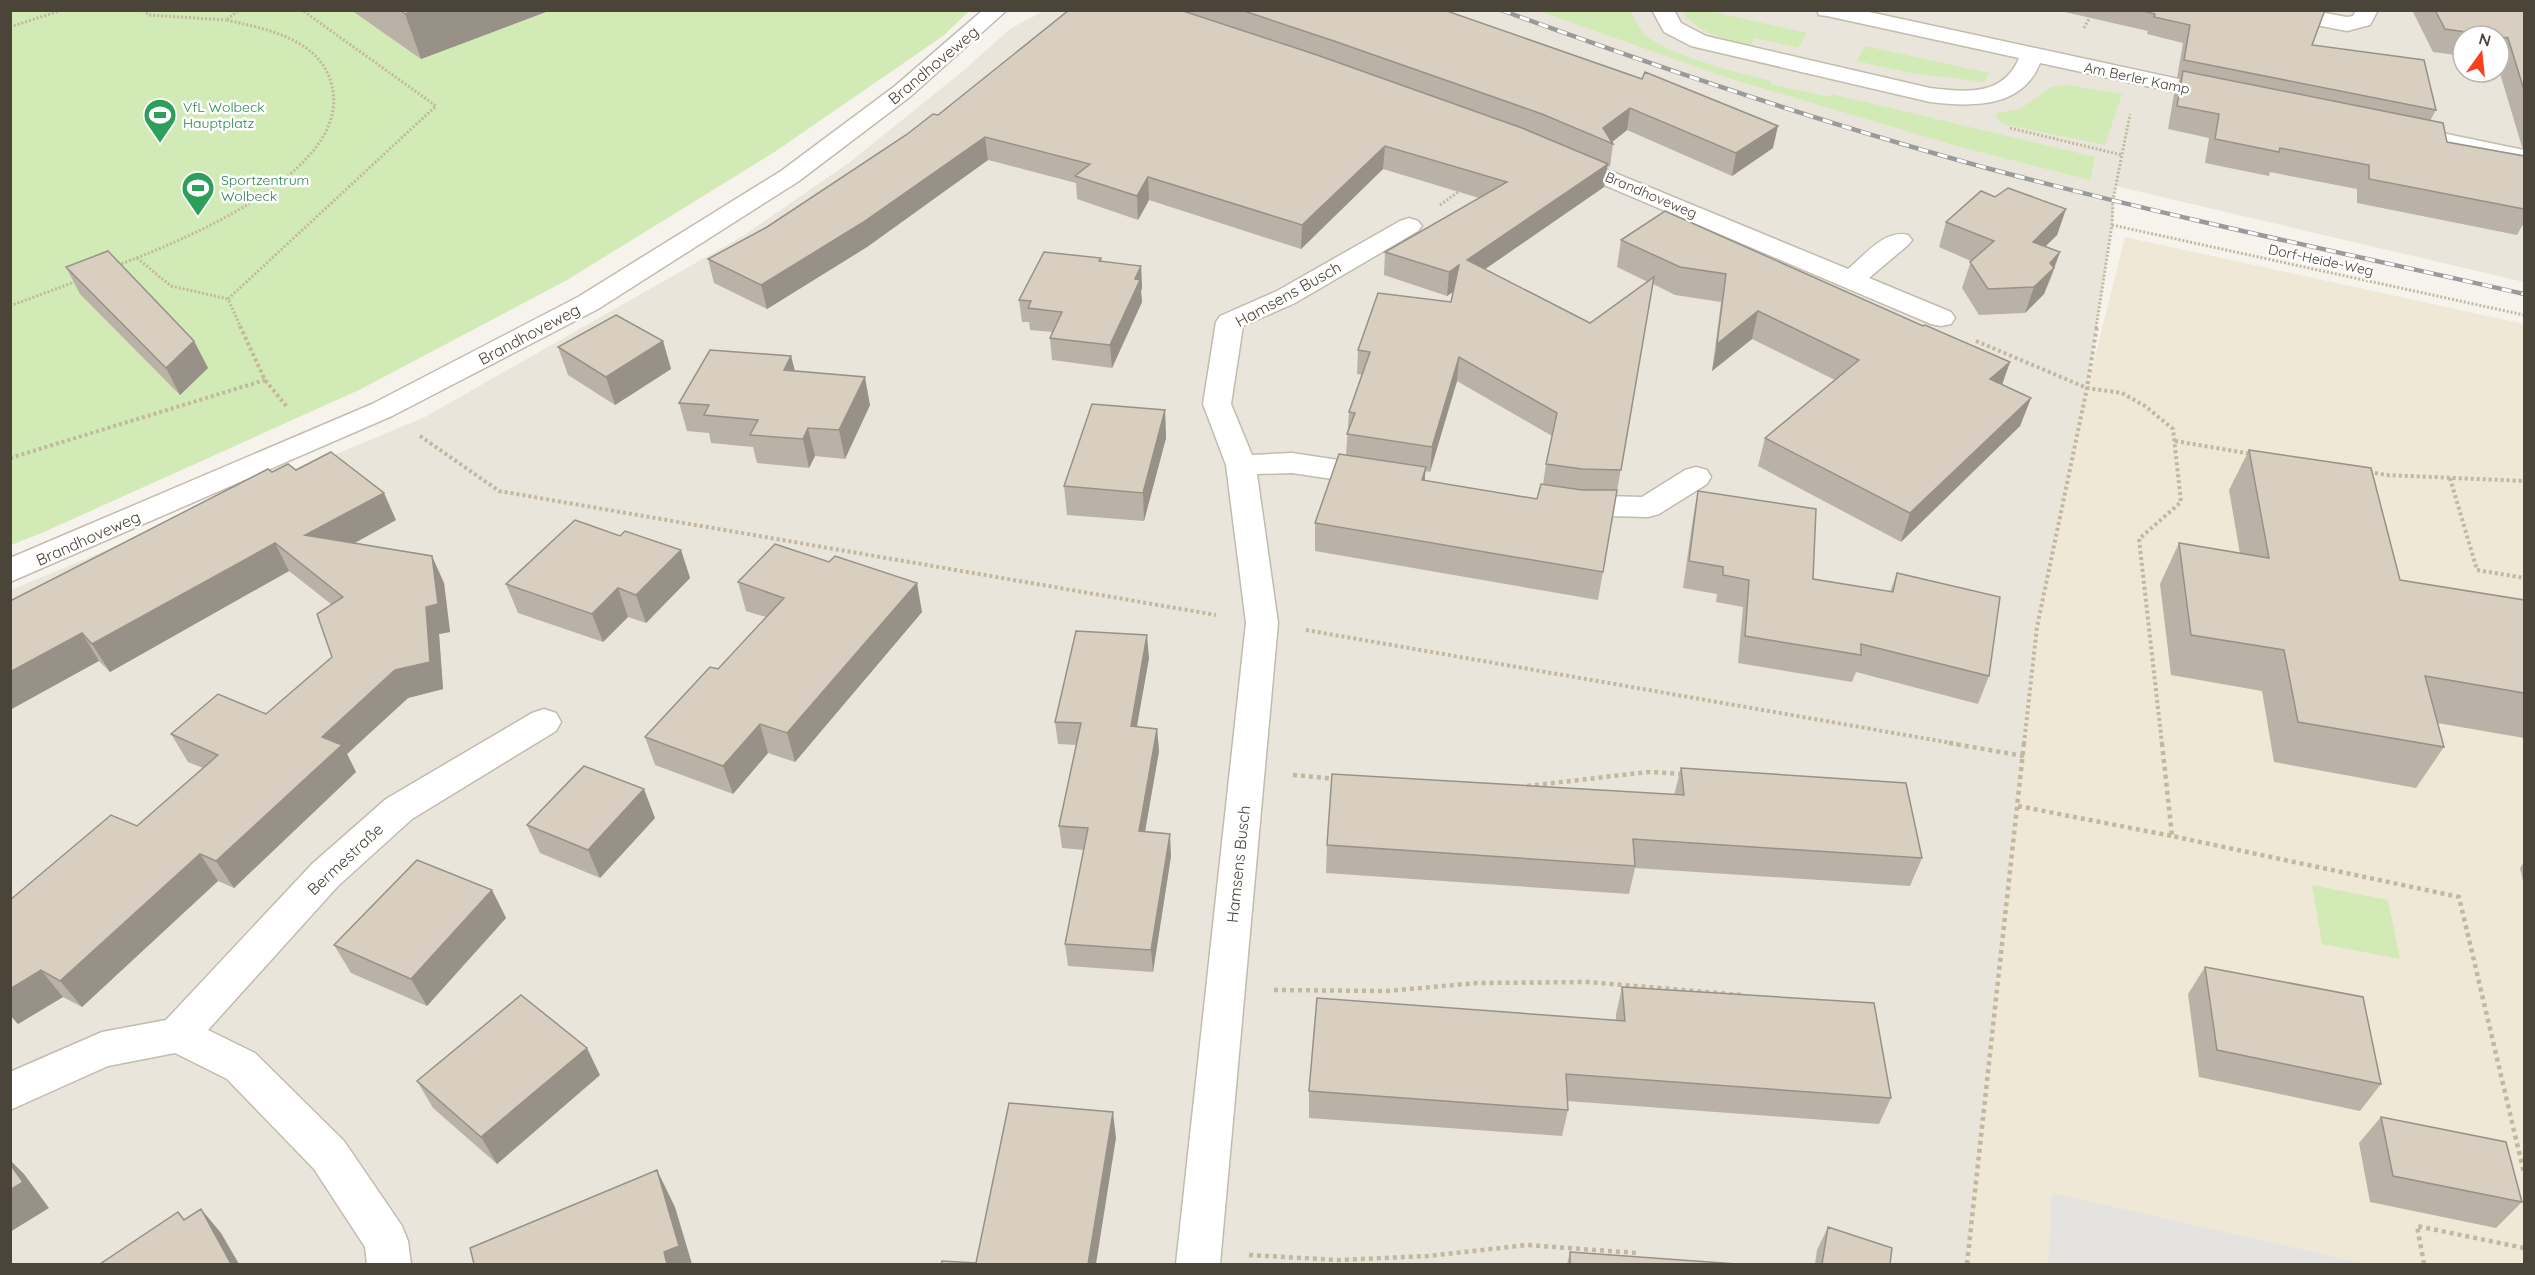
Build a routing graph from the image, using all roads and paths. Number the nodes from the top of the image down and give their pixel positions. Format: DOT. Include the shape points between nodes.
graph roads {
  1 [pos="62,10"];
  2 [pos="143,10"];
  3 [pos="238,10"];
  4 [pos="302,10"];
  5 [pos="997,10"];
  6 [pos="1663,10"];
  7 [pos="1827,10"];
  8 [pos="2269,10"];
  9 [pos="2367,10"];
  10 [pos="226,20"];
  11 [pos="10,27"];
  12 [pos="2031,56"];
  13 [pos="2138,79"];
  14 [pos="2243,100"];
  15 [pos="2384,129"];
  16 [pos="1539,148"];
  17 [pos="2524,157"];
  18 [pos="1461,190"];
  19 [pos="2112,225"];
  20 [pos="1409,226"];
  21 [pos="1899,240"];
  22 [pos="137,258"];
  23 [pos="116,266"];
  24 [pos="84,278"];
  25 [pos="1851,280"];
  26 [pos="228,299"];
  27 [pos="10,306"];
  28 [pos="2524,315"];
  29 [pos="1941,318"];
  30 [pos="265,380"];
  31 [pos="2087,388"];
  32 [pos="382,410"];
  33 [pos="314,439"];
  34 [pos="2175,441"];
  35 [pos="2258,454"];
  36 [pos="10,458"];
  37 [pos="1241,465"];
  38 [pos="2363,471"];
  39 [pos="1696,477"];
  40 [pos="2450,478"];
  41 [pos="1407,480"];
  42 [pos="2524,481"];
  43 [pos="1544,501"];
  44 [pos="10,571"];
  45 [pos="2524,578"];
  46 [pos="1262,622"];
  47 [pos="544,722"];
  48 [pos="2024,756"];
  49 [pos="1247,772"];
  50 [pos="1691,774"];
  51 [pos="1341,779"];
  52 [pos="1526,786"];
  53 [pos="2018,806"];
  54 [pos="2172,836"];
  55 [pos="1225,990"];
  56 [pos="1749,995"];
  57 [pos="177,1035"];
  58 [pos="10,1092"];
  59 [pos="2524,1173"];
  60 [pos="2524,1248"];
  61 [pos="1637,1253"];
  62 [pos="1199,1259"];
  63 [pos="389,1264"];
  64 [pos="1967,1264"];
  65 [pos="2424,1264"];
  1 -- 11 [label="path"];
  2 -- 10 [label="path" via="149,15"];
  3 -- 10 [label="path"];
  4 -- 26 [label="path" via="436,106"];
  5 -- 32 [label="street, Brandhoveweg" via="903,91 763,194 588,303"];
  6 -- 12 [label="street" via="1672,27 1699,41 1930,95 1963,99 1994,95 2023,76"];
  7 -- 12 [label="street, Am Berler Kamp"];
  8 -- 9 [label="street" via="2347,24 2362,20"];
  10 -- 22 [label="path" via="270,29 304,46 325,64 336,105 327,129 310,155 275,186 241,210"];
  12 -- 13 [label="street, Am Berler Kamp"];
  13 -- 14 [label="street, Am Berler Kamp"];
  13 -- 19 [label="path" via="2113,200"];
  15 -- 17 [label="street"];
  16 -- 25 [label="street, Brandhoveweg"];
  18 -- 20 [label="path"];
  19 -- 28 [label="path, Dorf-Heide-Weg"];
  19 -- 31 [label="path"];
  20 -- 37 [label="street, Hamsens Busch" via="1286,297 1230,322 1217,404"];
  21 -- 25 [label="street"];
  22 -- 23 [label="path"];
  22 -- 26 [label="path" via="171,286"];
  24 -- 27 [label="path"];
  25 -- 29 [label="street, Brandhoveweg"];
  26 -- 30 [label="path"];
  29 -- 31 [label="path" via="1956,332"];
  30 -- 33 [label="path"];
  30 -- 36 [label="path"];
  31 -- 34 [label="path" via="2122,393 2145,405 2173,429"];
  31 -- 48 [label="path" via="2037,627"];
  32 -- 33 [label="street, Brandhoveweg"];
  32 -- 46 [label="path" via="499,490"];
  33 -- 44 [label="street, Brandhoveweg"];
  34 -- 35 [label="path"];
  34 -- 54 [label="path" via="2181,502 2139,539"];
  37 -- 41 [label="street" via="1292,463"];
  37 -- 46 [label="street, Hamsens Busch"];
  38 -- 40 [label="path"];
  39 -- 43 [label="street" via="1648,507 1578,506"];
  40 -- 42 [label="path"];
  40 -- 45 [label="path" via="2477,570"];
  46 -- 48 [label="path"];
  46 -- 49 [label="street, Hamsens Busch"];
  47 -- 57 [label="street, Bermestraße" via="399,809 325,874"];
  48 -- 53 [label="path"];
  49 -- 51 [label="path"];
  49 -- 55 [label="street, Hamsens Busch"];
  50 -- 52 [label="path" via="1648,772"];
  53 -- 54 [label="path"];
  53 -- 64 [label="path"];
  54 -- 59 [label="path" via="2459,897"];
  55 -- 56 [label="path" via="1387,992 1477,983 1587,982"];
  55 -- 62 [label="street, Hamsens Busch"];
  57 -- 58 [label="street" via="102,1050"];
  57 -- 63 [label="street" via="241,1066 329,1155 386,1241"];
  60 -- 65 [label="path" via="2417,1226"];
  61 -- 62 [label="path" via="1527,1245 1428,1256 1338,1260"];
}
